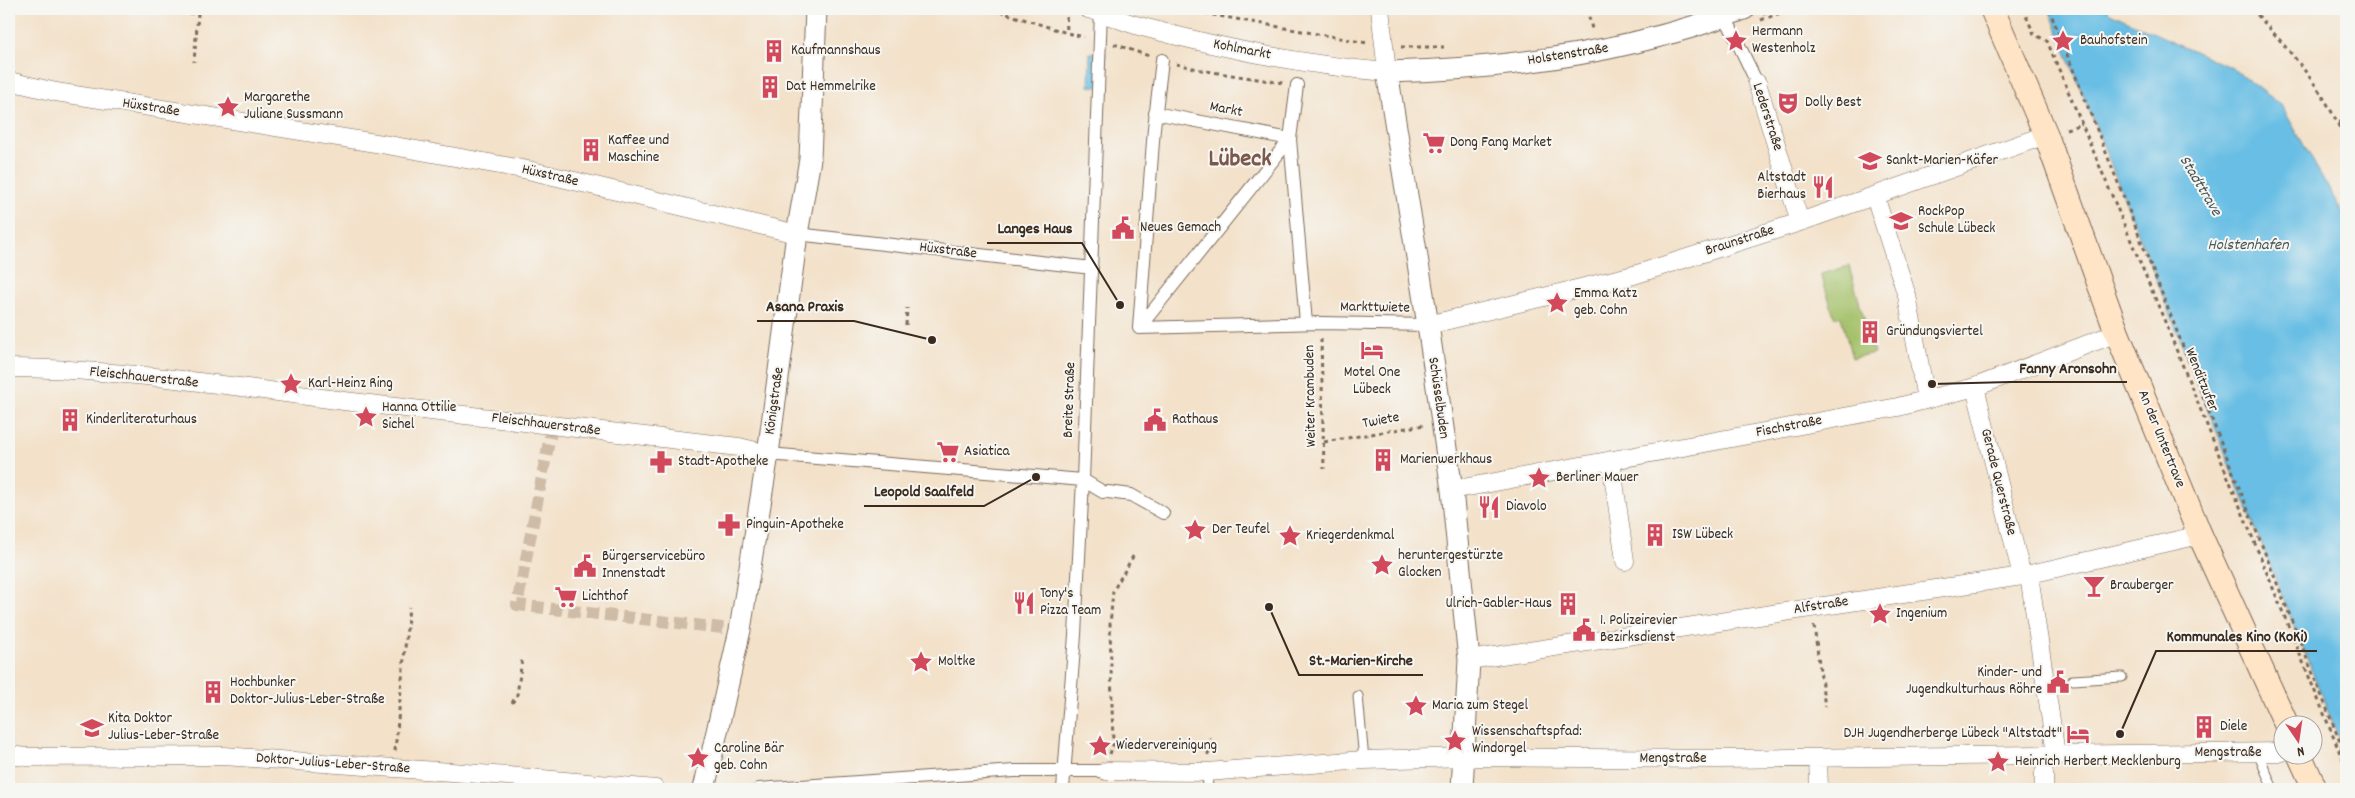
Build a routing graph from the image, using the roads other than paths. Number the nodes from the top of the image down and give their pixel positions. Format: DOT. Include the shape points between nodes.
graph roads {
  1 [pos="816,9"];
  2 [pos="1380,9"];
  3 [pos="1992,9"];
  4 [pos="1097,10"];
  5 [pos="1730,11"];
  6 [pos="1162,60"];
  7 [pos="1387,72"];
  8 [pos="9,81"];
  9 [pos="1757,83"];
  10 [pos="1297,85"];
  11 [pos="1156,114"];
  12 [pos="2046,135"];
  13 [pos="1290,138"];
  14 [pos="1875,196"];
  15 [pos="1800,222"];
  16 [pos="797,234"];
  17 [pos="1092,268"];
  18 [pos="1306,323"];
  19 [pos="1428,325"];
  20 [pos="1139,328"];
  21 [pos="2117,332"];
  22 [pos="9,368"];
  23 [pos="1975,387"];
  24 [pos="1926,399"];
  25 [pos="768,454"];
  26 [pos="1611,460"];
  27 [pos="1084,480"];
  28 [pos="1452,490"];
  29 [pos="1163,512"];
  30 [pos="2200,535"];
  31 [pos="1625,560"];
  32 [pos="2025,576"];
  33 [pos="1469,660"];
  34 [pos="2122,677"];
  35 [pos="2073,680"];
  36 [pos="1358,696"];
  37 [pos="2282,716"];
  38 [pos="2272,752"];
  39 [pos="2258,753"];
  40 [pos="9,755"];
  41 [pos="1466,757"];
  42 [pos="1818,758"];
  43 [pos="1364,760"];
  44 [pos="2305,766"];
  45 [pos="2047,768"];
  46 [pos="1065,771"];
  47 [pos="1106,771"];
  48 [pos="1207,780"];
  49 [pos="656,789"];
  50 [pos="704,789"];
  51 [pos="759,789"];
  52 [pos="1063,789"];
  53 [pos="1462,789"];
  54 [pos="1819,789"];
  55 [pos="2273,789"];
  56 [pos="2315,789"];
  1 -- 16 [label="street, Königstraße" via="810,159"];
  2 -- 7 [label="street"];
  3 -- 12 [label="main road, An der Untertrave"];
  4 -- 7 [label="street, Kohlmarkt" via="1136,25 1219,46 1301,62"];
  4 -- 17 [label="street, Breite Straße"];
  5 -- 7 [label="street, Holstenstraße" via="1648,40 1595,52 1497,65"];
  5 -- 9 [label="street, Lederstraße"];
  6 -- 11 [label="street"];
  7 -- 19 [label="street, Schüsselbuden"];
  8 -- 16 [label="street, Hüxstraße" via="56,92 528,170"];
  9 -- 15 [label="street, Lederstraße"];
  10 -- 13 [label="street"];
  11 -- 13 [label="street, Markt"];
  11 -- 20 [label="street"];
  12 -- 14 [label="street, Braunstraße"];
  12 -- 21 [label="main road, An der Untertrave"];
  13 -- 18 [label="street"];
  13 -- 20 [label="street"];
  14 -- 15 [label="street, Braunstraße"];
  14 -- 24 [label="street" via="1907,296"];
  15 -- 19 [label="street, Braunstraße" via="1634,274"];
  16 -- 17 [label="street, Hüxstraße"];
  16 -- 25 [label="street, Königstraße"];
  17 -- 27 [label="street, Breite Straße"];
  18 -- 19 [label="street, Markttwiete"];
  18 -- 20 [label="street, Markttwiete"];
  19 -- 28 [label="street, Schüsselbuden"];
  21 -- 23 [label="street, Fischstraße"];
  21 -- 30 [label="main road, An der Untertrave"];
  22 -- 25 [label="street, Fleischhauerstraße" via="57,368 260,390 739,447"];
  23 -- 24 [label="street, Fischstraße"];
  23 -- 32 [label="street, Gerade Querstraße"];
  24 -- 26 [label="street, Fischstraße" via="1898,407"];
  25 -- 27 [label="street, Fleischhauerstraße"];
  25 -- 50 [label="street, Königstraße" via="740,630"];
  26 -- 28 [label="street, Fischstraße"];
  26 -- 31 [label="street"];
  27 -- 29 [label="street" via="1105,492 1130,495"];
  27 -- 46 [label="street, Breite Straße"];
  28 -- 33 [label="street, Schüsselbuden"];
  30 -- 32 [label="street, Alfstraße"];
  30 -- 37 [label="main road, An der Untertrave"];
  32 -- 33 [label="street, Alfstraße"];
  32 -- 45 [label="street, Gerade Querstraße" via="2049,684"];
  33 -- 41 [label="street, Schüsselbuden"];
  34 -- 35 [label="lane"];
  36 -- 43 [label="lane"];
  38 -- 39 [label="street, Mengstraße"];
  39 -- 45 [label="street, Mengstraße"];
  39 -- 55 [label="lane"];
  40 -- 49 [label="street, Doktor-Julius-Leber-Straße" via="224,756"];
  41 -- 42 [label="street, Mengstraße"];
  41 -- 43 [label="street, Mengstraße"];
  41 -- 53 [label="street, Schüsselbuden"];
  42 -- 45 [label="street, Mengstraße"];
  42 -- 54 [label="street"];
  43 -- 48 [label="street, Mengstraße"];
  44 -- 56 [label="main road"];
  46 -- 47 [label="street, Mengstraße"];
  46 -- 51 [label="street" via="1014,771"];
  46 -- 52 [label="street, Breite Straße"];
  47 -- 48 [label="street, Mengstraße"];
}
